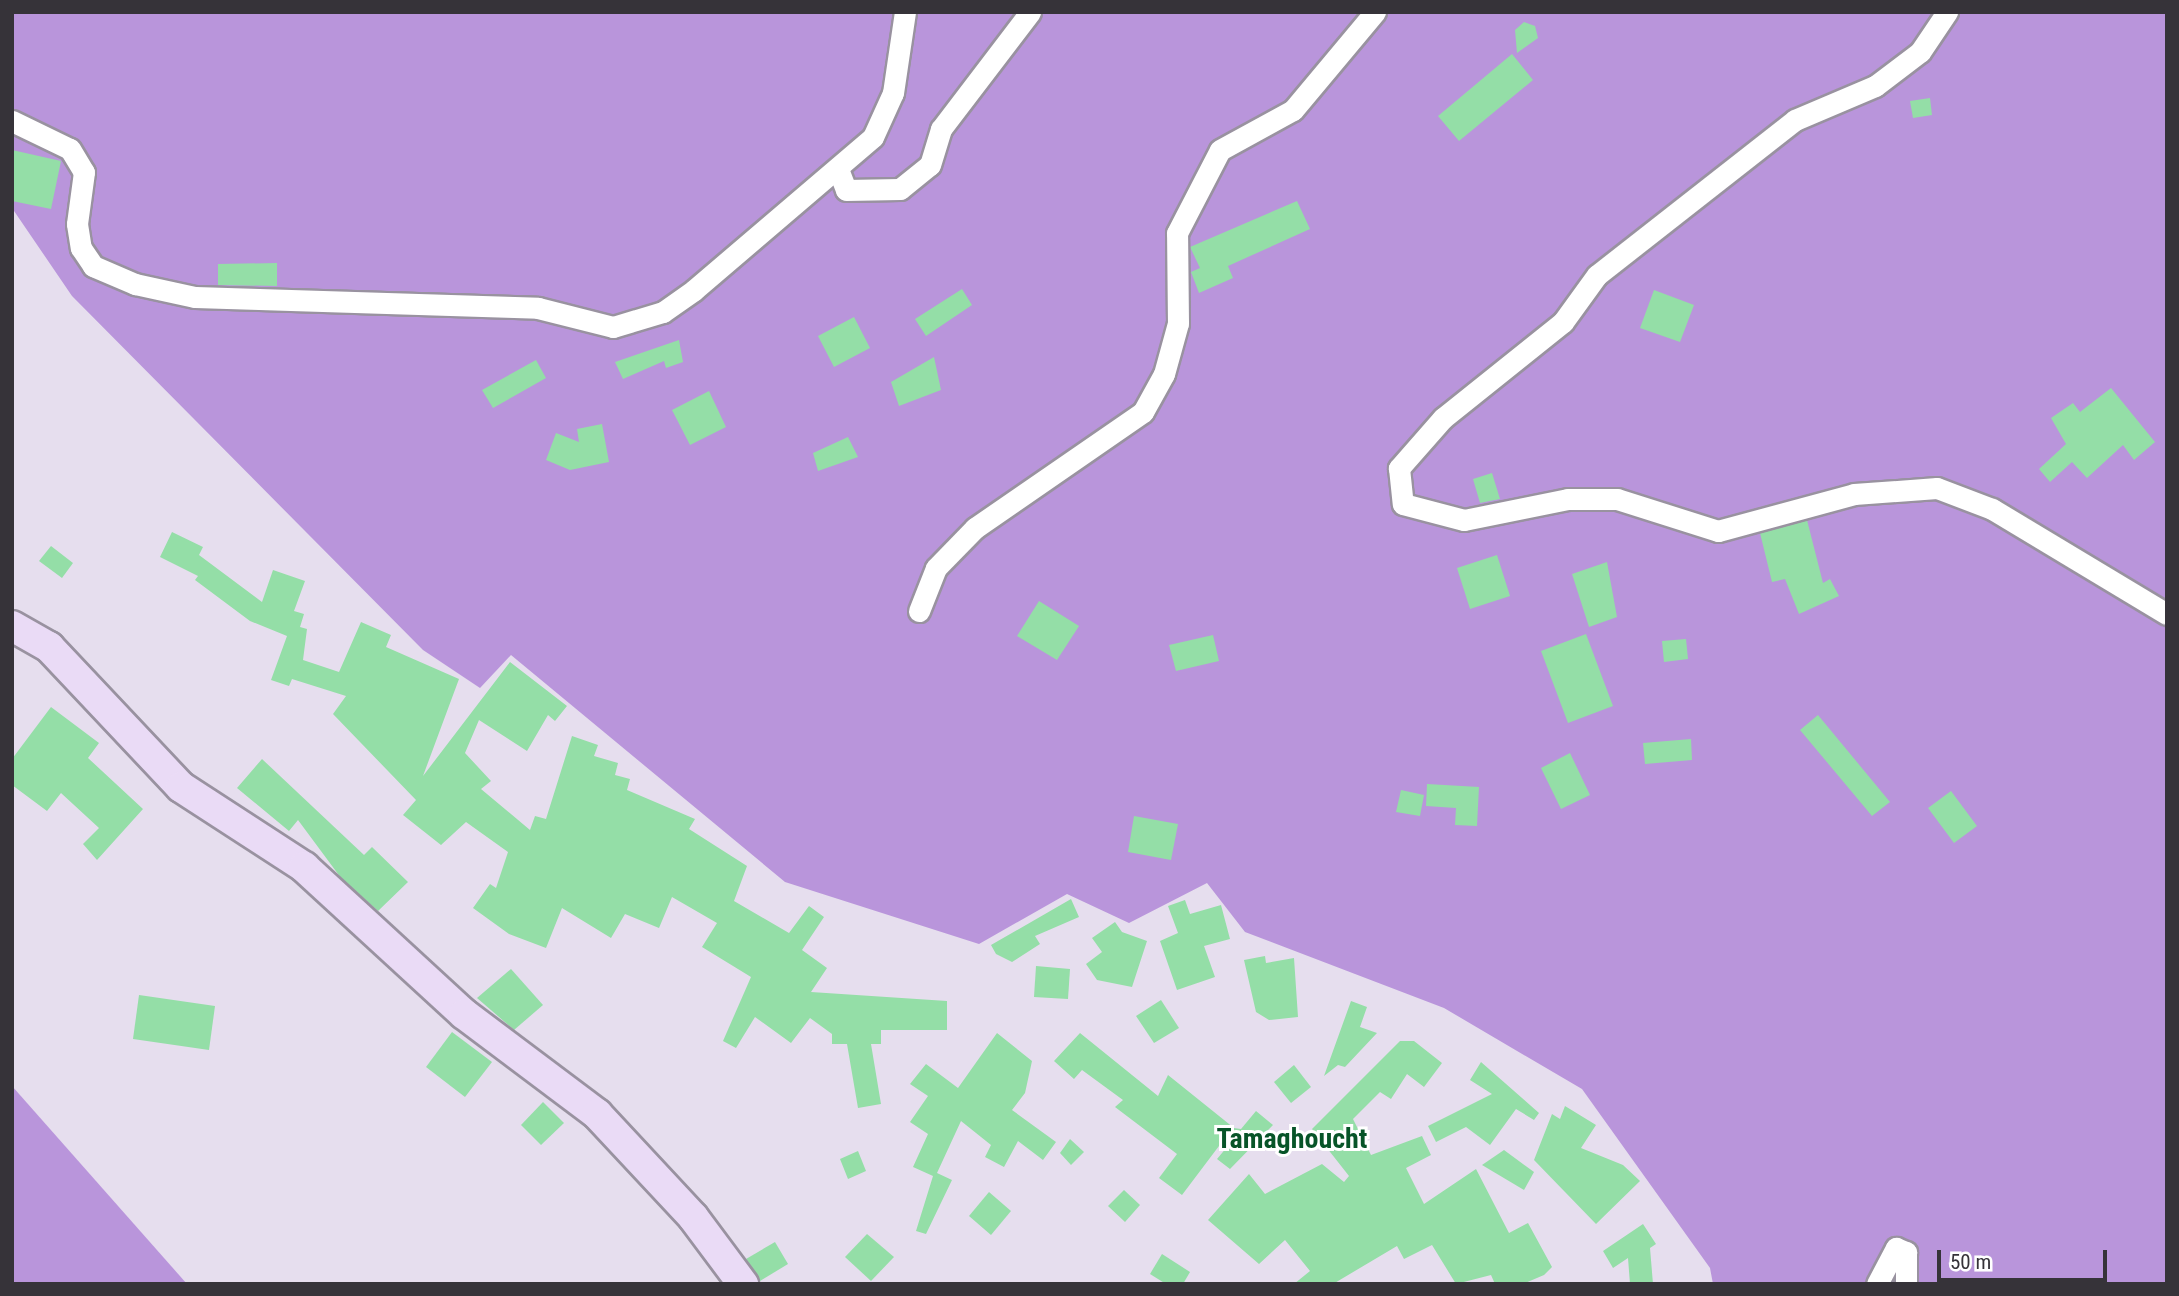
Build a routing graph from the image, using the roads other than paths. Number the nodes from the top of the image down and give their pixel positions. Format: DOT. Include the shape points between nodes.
graph roads {
  1 [pos="905,12"];
  2 [pos="1030,12"];
  3 [pos="1375,12"];
  4 [pos="1947,12"];
  5 [pos="12,121"];
  6 [pos="838,169"];
  7 [pos="919,611"];
  8 [pos="2167,614"];
  9 [pos="12,626"];
  10 [pos="743,1284"];
  11 [pos="1877,1284"];
  12 [pos="1906,1284"];
  1 -- 6 [label="street" via="893,93 873,137"];
  2 -- 6 [label="street" via="941,129 930,165 900,189 846,190"];
  3 -- 7 [label="street" via="1293,110 1220,150 1177,233 1178,323 1164,374 1143,412 975,528 936,568"];
  4 -- 8 [label="street" via="1920,52 1875,86 1795,120 1598,275 1563,322 1443,418 1399,468 1403,504 1464,520 1597,497 1718,531 1854,494 1937,488 1992,509"];
  5 -- 6 [label="street" via="70,149 84,172 76,224 80,248 93,266 135,284 195,297 538,309 613,327 663,312"];
  9 -- 10 [label="street" via="49,647 181,787 304,867 464,1014 597,1114 693,1217"];
  11 -- 12 [label="street" via="1892,1249 1901,1248"];
}
